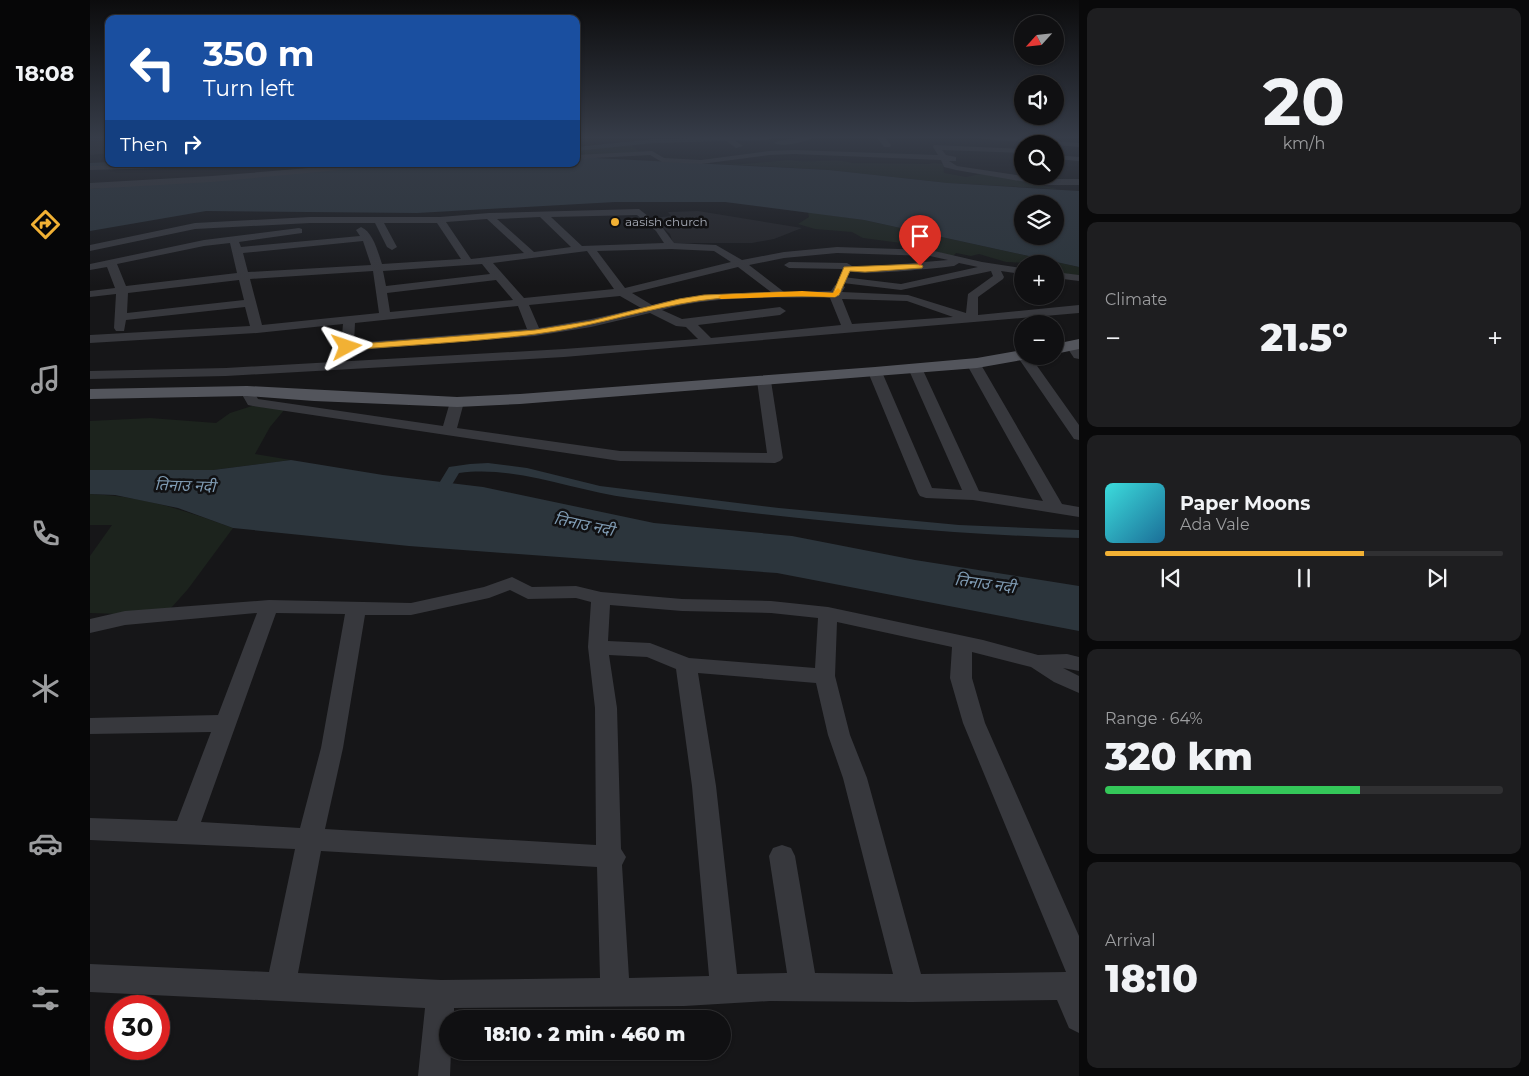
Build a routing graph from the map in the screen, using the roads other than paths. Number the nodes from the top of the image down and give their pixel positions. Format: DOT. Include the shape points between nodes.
graph roads {
  1 [pos="1060,186"];
  2 [pos="1079,191"];
  3 [pos="543,214"];
  4 [pos="489,216"];
  5 [pos="378,220"];
  6 [pos="440,220"];
  7 [pos="357,222"];
  8 [pos="233,238"];
  9 [pos="367,238"];
  10 [pos="671,246"];
  11 [pos="853,246"];
  12 [pos="392,247"];
  13 [pos="90,248"];
  14 [pos="585,249"];
  15 [pos="236,251"];
  16 [pos="887,252"];
  17 [pos="533,256"];
  18 [pos="485,261"];
  19 [pos="468,262"];
  20 [pos="970,262"];
  21 [pos="111,263"];
  22 [pos="744,266"];
  23 [pos="90,267"];
  24 [pos="847,267"];
  25 [pos="994,267"];
  26 [pos="377,268"];
  27 [pos="903,268"];
  28 [pos="1014,270"];
  29 [pos="243,276"];
  30 [pos="500,276"];
  31 [pos="1064,276"];
  32 [pos="1079,278"];
  33 [pos="796,279"];
  34 [pos="843,280"];
  35 [pos="919,284"];
  36 [pos="901,286"];
  37 [pos="122,290"];
  38 [pos="381,290"];
  39 [pos="622,292"];
  40 [pos="90,294"];
  41 [pos="777,294"];
  42 [pos="835,295"];
  43 [pos="908,298"];
  44 [pos="250,302"];
  45 [pos="522,303"];
  46 [pos="651,309"];
  47 [pos="1079,309"];
  48 [pos="385,317"];
  49 [pos="122,318"];
  50 [pos="972,319"];
  51 [pos="349,321"];
  52 [pos="789,321"];
  53 [pos="680,323"];
  54 [pos="848,328"];
  55 [pos="257,330"];
  56 [pos="535,332"];
  57 [pos="118,337"];
  58 [pos="90,339"];
  59 [pos="708,342"];
  60 [pos="1064,349"];
  61 [pos="1077,349"];
  62 [pos="1014,356"];
  63 [pos="973,363"];
  64 [pos="1030,365"];
  65 [pos="915,368"];
  66 [pos="875,372"];
  67 [pos="90,375"];
  68 [pos="764,381"];
  69 [pos="247,391"];
  70 [pos="90,394"];
  71 [pos="457,402"];
  72 [pos="449,431"];
  73 [pos="1079,436"];
  74 [pos="973,495"];
  75 [pos="1056,510"];
  76 [pos="1079,512"];
  77 [pos="601,598"];
  78 [pos="269,606"];
  79 [pos="356,608"];
  80 [pos="828,613"];
  81 [pos="90,626"];
  82 [pos="962,643"];
  83 [pos="598,648"];
  84 [pos="1038,662"];
  85 [pos="1079,664"];
  86 [pos="686,665"];
  87 [pos="825,676"];
  88 [pos="1079,685"];
  89 [pos="224,723"];
  90 [pos="90,726"];
  91 [pos="90,829"];
  92 [pos="185,832"];
  93 [pos="310,840"];
  94 [pos="782,856"];
  95 [pos="611,857"];
  96 [pos="1075,980"];
  97 [pos="91,981"];
  98 [pos="281,985"];
  99 [pos="803,986"];
  100 [pos="724,988"];
  101 [pos="911,988"];
  102 [pos="616,993"];
  103 [pos="441,994"];
  104 [pos="1079,1018"];
  105 [pos="434,1076"];
  1 -- 2 [label="street"];
  3 -- 4 [label="street"];
  3 -- 10 [label="street" via="639,212 659,228"];
  3 -- 14 [label="street"];
  4 -- 6 [label="street"];
  4 -- 17 [label="street"];
  5 -- 6 [label="street"];
  5 -- 7 [label="street"];
  5 -- 12 [label="street"];
  6 -- 19 [label="street"];
  7 -- 8 [label="street"];
  7 -- 9 [label="street"];
  7 -- 13 [label="street" via="310,220 195,226"];
  8 -- 15 [label="street"];
  8 -- 21 [label="street"];
  9 -- 15 [label="street"];
  9 -- 26 [label="street"];
  10 -- 14 [label="street"];
  10 -- 22 [label="street" via="716,248"];
  11 -- 16 [label="street"];
  11 -- 22 [label="street" via="784,255"];
  11 -- 24 [label="street"];
  14 -- 17 [label="street"];
  14 -- 39 [label="street"];
  15 -- 29 [label="street"];
  16 -- 20 [label="street" via="930,253"];
  16 -- 27 [label="street"];
  17 -- 18 [label="street"];
  18 -- 19 [label="street"];
  18 -- 30 [label="street"];
  19 -- 26 [label="street"];
  20 -- 25 [label="street"];
  20 -- 27 [label="street"];
  21 -- 23 [label="street"];
  21 -- 37 [label="street"];
  22 -- 33 [label="street"];
  22 -- 39 [label="street"];
  22 -- 41 [label="street"];
  24 -- 27 [label="street"];
  24 -- 33 [label="street"];
  24 -- 34 [label="street"];
  25 -- 28 [label="street"];
  25 -- 35 [label="street"];
  25 -- 50 [label="street" via="999,277 972,296"];
  26 -- 29 [label="street"];
  26 -- 38 [label="street"];
  27 -- 35 [label="street"];
  29 -- 37 [label="street"];
  29 -- 44 [label="street"];
  30 -- 38 [label="street"];
  30 -- 45 [label="street"];
  31 -- 32 [label="street"];
  33 -- 41 [label="street"];
  33 -- 42 [label="street"];
  34 -- 36 [label="street"];
  34 -- 42 [label="street"];
  35 -- 36 [label="street"];
  36 -- 43 [label="street"];
  37 -- 40 [label="street"];
  37 -- 49 [label="street"];
  38 -- 48 [label="street"];
  39 -- 45 [label="street"];
  39 -- 46 [label="street"];
  41 -- 46 [label="street" via="704,298"];
  41 -- 52 [label="street" via="775,305"];
  42 -- 43 [label="street"];
  42 -- 54 [label="street"];
  43 -- 50 [label="street"];
  44 -- 49 [label="street"];
  44 -- 55 [label="street"];
  45 -- 48 [label="street"];
  45 -- 56 [label="street"];
  46 -- 53 [label="street"];
  46 -- 56 [label="street"];
  47 -- 50 [label="street"];
  48 -- 51 [label="street"];
  49 -- 57 [label="street"];
  50 -- 54 [label="street"];
  51 -- 55 [label="street"];
  51 -- 56 [label="street" via="347,347"];
  52 -- 53 [label="street"];
  52 -- 54 [label="street"];
  52 -- 59 [label="street"];
  53 -- 59 [label="street" via="690,324"];
  55 -- 57 [label="street"];
  57 -- 58 [label="street"];
  59 -- 67 [label="street" via="236,371"];
  60 -- 61 [label="main road"];
  62 -- 63 [label="main road"];
  63 -- 65 [label="main road"];
  63 -- 75 [label="street"];
  64 -- 73 [label="street"];
  65 -- 66 [label="main road"];
  65 -- 74 [label="street"];
  66 -- 68 [label="main road"];
  66 -- 74 [label="street" via="926,493"];
  68 -- 71 [label="main road"];
  68 -- 72 [label="street" via="775,458 620,456"];
  69 -- 70 [label="main road"];
  69 -- 71 [label="main road"];
  69 -- 72 [label="street" via="253,402"];
  71 -- 72 [label="street"];
  74 -- 75 [label="street"];
  75 -- 76 [label="street"];
  77 -- 79 [label="street" via="576,592 528,593 512,583 488,592 411,609"];
  77 -- 80 [label="street"];
  77 -- 83 [label="street"];
  78 -- 79 [label="street"];
  78 -- 81 [label="street" via="125,618"];
  78 -- 89 [label="street"];
  79 -- 93 [label="street" via="332,748"];
  80 -- 82 [label="street"];
  80 -- 87 [label="street"];
  82 -- 84 [label="street"];
  82 -- 96 [label="street" via="960,678 974,723"];
  83 -- 86 [label="street" via="650,650"];
  83 -- 95 [label="street" via="606,708"];
  84 -- 85 [label="street"];
  84 -- 88 [label="street"];
  86 -- 87 [label="street"];
  86 -- 100 [label="street" via="704,786"];
  87 -- 101 [label="street"];
  89 -- 90 [label="street"];
  89 -- 92 [label="street"];
  91 -- 92 [label="street"];
  92 -- 93 [label="street"];
  93 -- 95 [label="street"];
  93 -- 98 [label="street"];
  94 -- 99 [label="street"];
  95 -- 102 [label="street"];
  96 -- 101 [label="street"];
  96 -- 104 [label="street"];
  97 -- 98 [label="street"];
  98 -- 103 [label="street"];
  99 -- 100 [label="street"];
  99 -- 101 [label="street"];
  100 -- 102 [label="street"];
  102 -- 103 [label="street"];
  103 -- 105 [label="street"];
}
